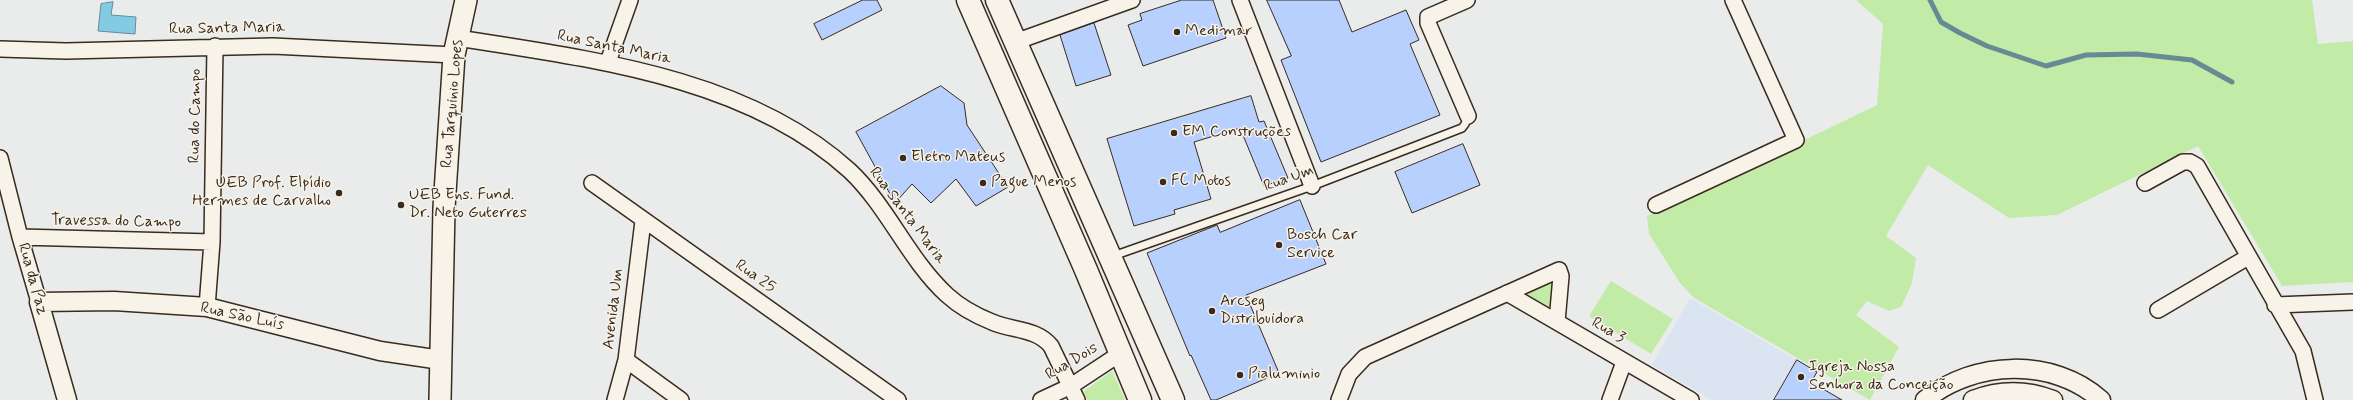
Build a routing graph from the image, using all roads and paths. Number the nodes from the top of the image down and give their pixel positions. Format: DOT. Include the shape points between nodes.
graph roads {
  1 [pos="466,0"];
  2 [pos="630,0"];
  3 [pos="968,0"];
  4 [pos="997,0"];
  5 [pos="1132,0"];
  6 [pos="1240,0"];
  7 [pos="1467,0"];
  8 [pos="1733,0"];
  9 [pos="1015,42"];
  10 [pos="215,46"];
  11 [pos="456,46"];
  12 [pos="0,49"];
  13 [pos="608,62"];
  14 [pos="1468,116"];
  15 [pos="0,158"];
  16 [pos="592,183"];
  17 [pos="2145,183"];
  18 [pos="1312,186"];
  19 [pos="1656,205"];
  20 [pos="643,221"];
  21 [pos="20,238"];
  22 [pos="212,242"];
  23 [pos="1110,257"];
  24 [pos="2248,257"];
  25 [pos="1507,293"];
  26 [pos="39,302"];
  27 [pos="2353,302"];
  28 [pos="2275,305"];
  29 [pos="207,307"];
  30 [pos="2158,310"];
  31 [pos="1557,322"];
  32 [pos="1121,353"];
  33 [pos="441,360"];
  34 [pos="626,360"];
  35 [pos="1624,362"];
  36 [pos="1074,393"];
  37 [pos="67,400"];
  38 [pos="440,400"];
  39 [pos="615,400"];
  40 [pos="681,400"];
  41 [pos="898,400"];
  42 [pos="1041,400"];
  43 [pos="1140,400"];
  44 [pos="1173,400"];
  45 [pos="1339,400"];
  46 [pos="1610,400"];
  47 [pos="1691,400"];
  48 [pos="1925,400"];
  49 [pos="1973,400"];
  50 [pos="2053,400"];
  51 [pos="2101,400"];
  52 [pos="2315,400"];
  1 -- 11 [label="main road, Rua Tarquinio Lopes"];
  2 -- 13 [label="street"];
  3 -- 32 [label="main road"];
  4 -- 9 [label="main road"];
  5 -- 9 [label="street"];
  6 -- 18 [label="street"];
  7 -- 14 [label="street" via="1428,17 1428,23"];
  8 -- 19 [label="street" via="1796,140"];
  9 -- 23 [label="main road"];
  10 -- 11 [label="street, Rua Santa Maria"];
  10 -- 12 [label="street, Rua Santa Maria" via="66,51"];
  10 -- 22 [label="street, Rua do Campo"];
  11 -- 13 [label="street, Rua Santa Maria"];
  11 -- 33 [label="main road, Rua Tarquinio Lopes" via="444,208"];
  13 -- 36 [label="street, Rua Santa Maria" via="692,84 756,110 804,137 850,172 928,274 948,296 991,322 1040,335 1052,346"];
  14 -- 18 [label="lane, Rua Um" via="1462,128"];
  15 -- 21 [label="street, Rua da Paz"];
  16 -- 20 [label="street, Rua 25"];
  17 -- 24 [label="street" via="2183,162 2197,166"];
  18 -- 23 [label="lane, Rua Um"];
  20 -- 34 [label="street, Avenida Um"];
  20 -- 41 [label="street, Rua 25"];
  21 -- 22 [label="street, Travessa do Campo"];
  21 -- 26 [label="street, Rua da Paz"];
  22 -- 29 [label="street, Rua do Campo"];
  23 -- 44 [label="main road"];
  24 -- 28 [label="street"];
  24 -- 30 [label="street"];
  25 -- 31 [label="street, Rua 3"];
  25 -- 31 [label="street" via="1559,270 1561,276"];
  25 -- 45 [label="street" via="1365,357 1349,374"];
  26 -- 29 [label="street, Rua São Luís" via="114,301"];
  26 -- 37 [label="street, Rua da Paz"];
  27 -- 28 [label="street"];
  28 -- 52 [label="street" via="2303,351"];
  29 -- 33 [label="street, Rua São Luís" via="380,351"];
  31 -- 35 [label="street, Rua 3"];
  32 -- 36 [label="street, Rua Dois"];
  32 -- 43 [label="main road"];
  33 -- 38 [label="main road, Rua Tarquinio Lopes"];
  34 -- 39 [label="street, Avenida Um"];
  34 -- 40 [label="street"];
  35 -- 46 [label="street"];
  35 -- 47 [label="street, Rua 3"];
  36 -- 42 [label="street, Rua Dois"];
  48 -- 51 [label="street" via="1962,378 1990,370 2014,369 2037,370 2060,376 2081,385"];
  49 -- 50 [label="street" via="1991,394 2032,393"];
}
